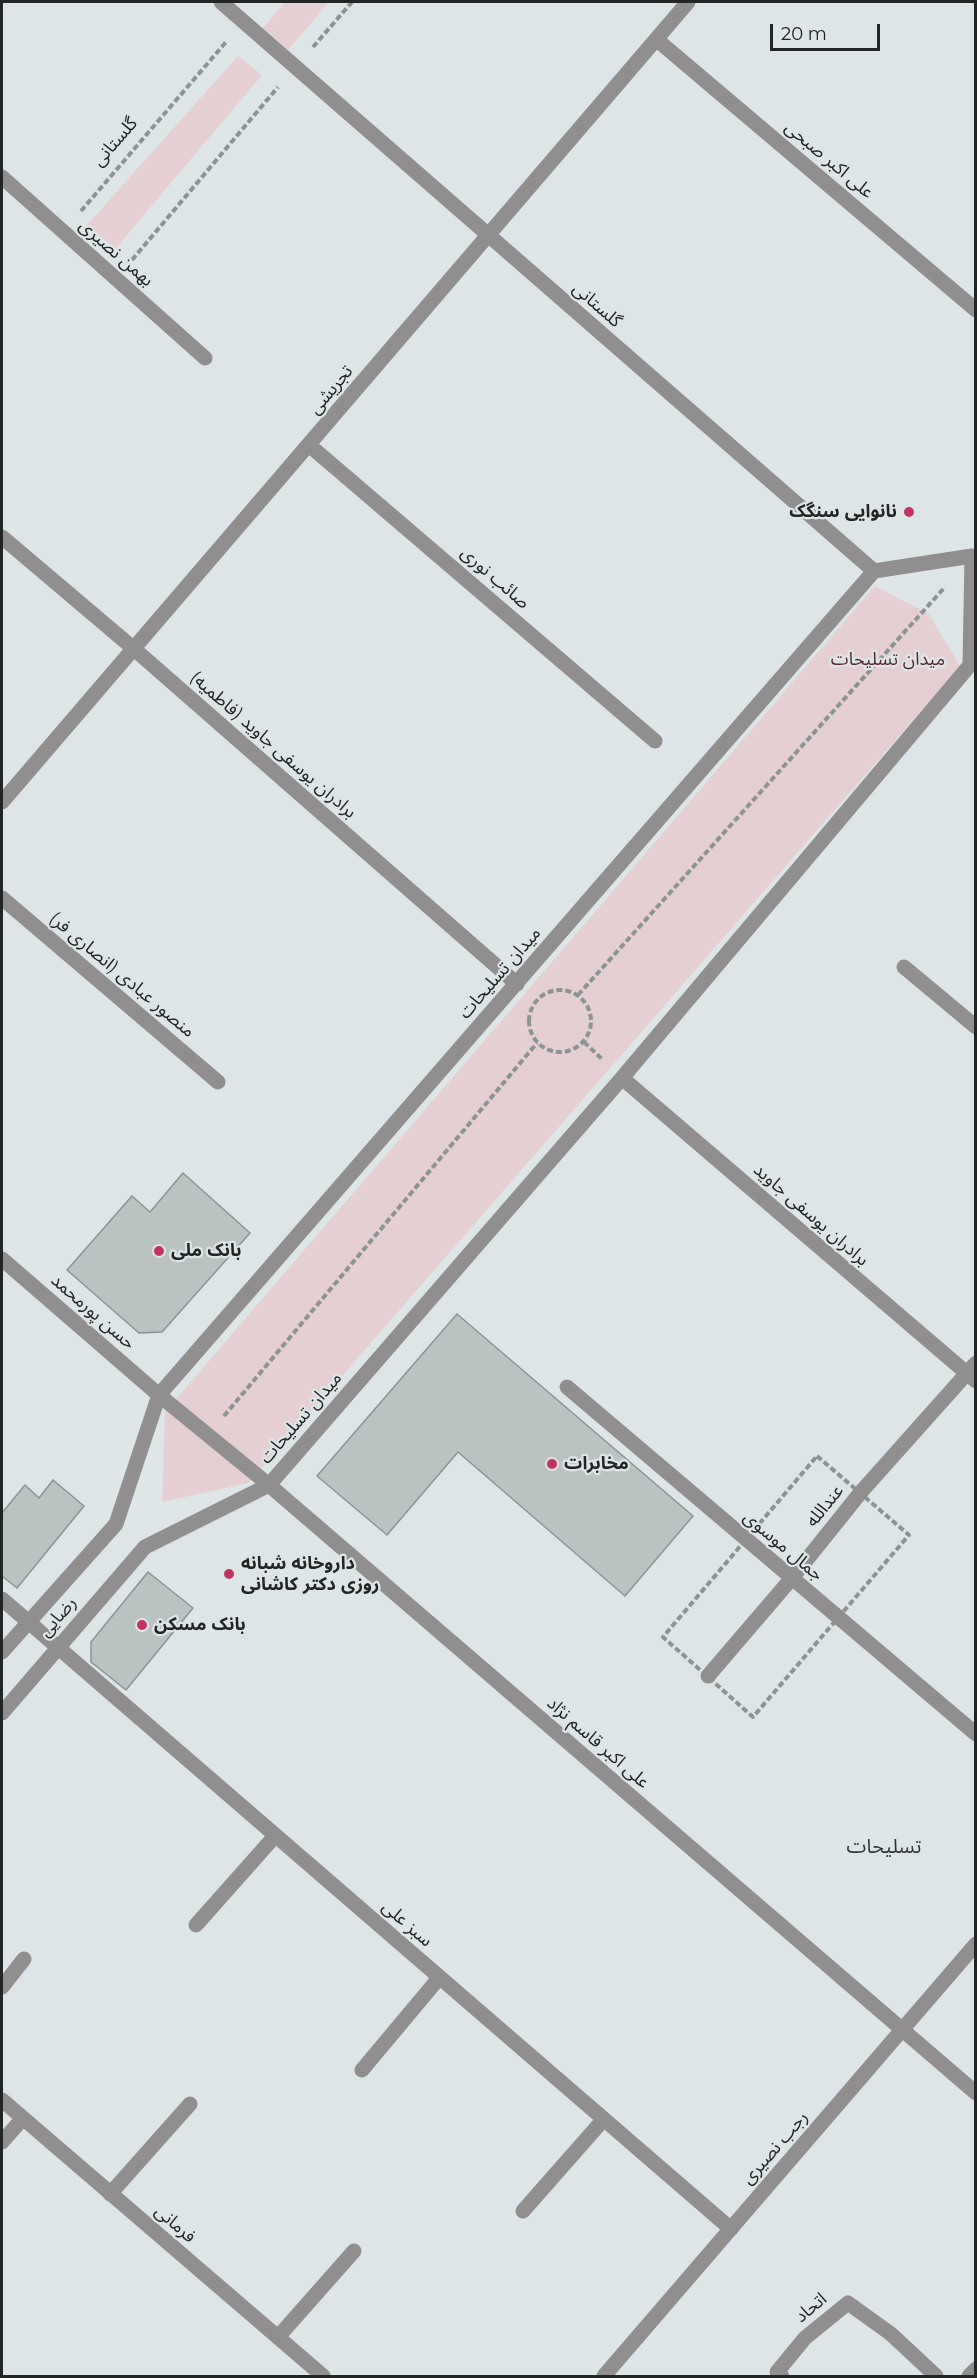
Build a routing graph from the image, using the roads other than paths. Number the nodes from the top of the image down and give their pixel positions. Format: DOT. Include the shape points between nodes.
graph roads {
  1 [pos="221,2"];
  2 [pos="688,2"];
  3 [pos="656,39"];
  4 [pos="2,177"];
  5 [pos="488,235"];
  6 [pos="975,310"];
  7 [pos="205,358"];
  8 [pos="309,445"];
  9 [pos="2,537"];
  10 [pos="974,554"];
  11 [pos="874,571"];
  12 [pos="133,648"];
  13 [pos="973,667"];
  14 [pos="655,741"];
  15 [pos="2,802"];
  16 [pos="2,898"];
  17 [pos="904,967"];
  18 [pos="517,984"];
  19 [pos="975,1028"];
  20 [pos="622,1078"];
  21 [pos="218,1082"];
  22 [pos="2,1259"];
  23 [pos="972,1373"];
  24 [pos="567,1387"];
  25 [pos="159,1395"];
  26 [pos="208,1436"];
  27 [pos="269,1485"];
  28 [pos="116,1524"];
  29 [pos="145,1547"];
  30 [pos="792,1578"];
  31 [pos="2,1599"];
  32 [pos="28,1623"];
  33 [pos="57,1648"];
  34 [pos="2,1652"];
  35 [pos="708,1676"];
  36 [pos="2,1713"];
  37 [pos="975,1734"];
  38 [pos="275,1836"];
  39 [pos="196,1925"];
  40 [pos="975,1944"];
  41 [pos="24,1959"];
  42 [pos="439,1978"];
  43 [pos="2,1987"];
  44 [pos="901,2031"];
  45 [pos="362,2070"];
  46 [pos="975,2093"];
  47 [pos="2,2100"];
  48 [pos="190,2104"];
  49 [pos="23,2118"];
  50 [pos="604,2120"];
  51 [pos="2,2142"];
  52 [pos="110,2194"];
  53 [pos="524,2211"];
  54 [pos="731,2229"];
  55 [pos="354,2251"];
  56 [pos="278,2337"];
  57 [pos="975,2368"];
  58 [pos="323,2376"];
  59 [pos="604,2376"];
  60 [pos="782,2376"];
  61 [pos="936,2376"];
  62 [pos="969,2376"];
  1 -- 5 [label="street, گلستانی"];
  2 -- 3 [label="street, تجریشی"];
  3 -- 5 [label="street, تجریشی"];
  3 -- 6 [label="street, علی اکبر صبحی"];
  4 -- 7 [label="street, بهمن نصیری"];
  5 -- 8 [label="street, تجریشی"];
  5 -- 11 [label="street, گلستانی"];
  8 -- 12 [label="street, تجریشی"];
  8 -- 14 [label="street, صائب نوری"];
  9 -- 12 [label="street, برادران یوسفی جاوید (فاطمیه)"];
  10 -- 11 [label="street"];
  10 -- 13 [label="street, میدان تسلیحات"];
  11 -- 18 [label="street, میدان تسلیحات"];
  12 -- 15 [label="street, تجریشی"];
  12 -- 18 [label="street, برادران یوسفی جاوید (فاطمیه)"];
  13 -- 20 [label="street, میدان تسلیحات"];
  16 -- 21 [label="street, منصور عبادی (انصاری فر)"];
  17 -- 19 [label="street"];
  18 -- 25 [label="street, میدان تسلیحات"];
  20 -- 23 [label="street, برادران یوسفی جاوید"];
  20 -- 27 [label="street, میدان تسلیحات"];
  22 -- 25 [label="street, حسن پورمحمد"];
  23 -- 30 [label="street, عندالله" via="861,1492"];
  24 -- 30 [label="street, جمال موسوی"];
  25 -- 26 [label="street, حسن پورمحمد"];
  25 -- 28 [label="street, میدان تسلیحات"];
  26 -- 27 [label="street, علی اکبر قاسم نژاد"];
  27 -- 29 [label="street, میدان تسلیحات"];
  27 -- 44 [label="street, علی اکبر قاسم نژاد"];
  28 -- 32 [label="street, رضایی"];
  29 -- 33 [label="street, رضایی"];
  30 -- 35 [label="street, عندالله"];
  30 -- 37 [label="street, جمال موسوی"];
  31 -- 32 [label="street, سبز علی"];
  32 -- 33 [label="street, سبز علی"];
  32 -- 34 [label="street, رضایی"];
  33 -- 36 [label="street, رضایی"];
  33 -- 38 [label="street, سبز علی"];
  38 -- 39 [label="street"];
  38 -- 42 [label="street, سبز علی"];
  40 -- 44 [label="street, رجب نصیری"];
  41 -- 43 [label="street"];
  42 -- 45 [label="street"];
  42 -- 50 [label="street, سبز علی"];
  44 -- 46 [label="street, علی اکبر قاسم نژاد"];
  44 -- 54 [label="street, رجب نصیری"];
  47 -- 49 [label="street, فرمانی"];
  48 -- 52 [label="street"];
  49 -- 51 [label="street"];
  49 -- 52 [label="street, فرمانی"];
  50 -- 53 [label="street"];
  50 -- 54 [label="street, سبز علی"];
  52 -- 56 [label="street, فرمانی"];
  54 -- 59 [label="street, رجب نصیری"];
  55 -- 56 [label="street"];
  56 -- 58 [label="street, فرمانی"];
  57 -- 62 [label="street"];
  60 -- 61 [label="street, اتحاد" via="777,2372 805,2338 848,2303 891,2334"];
}
